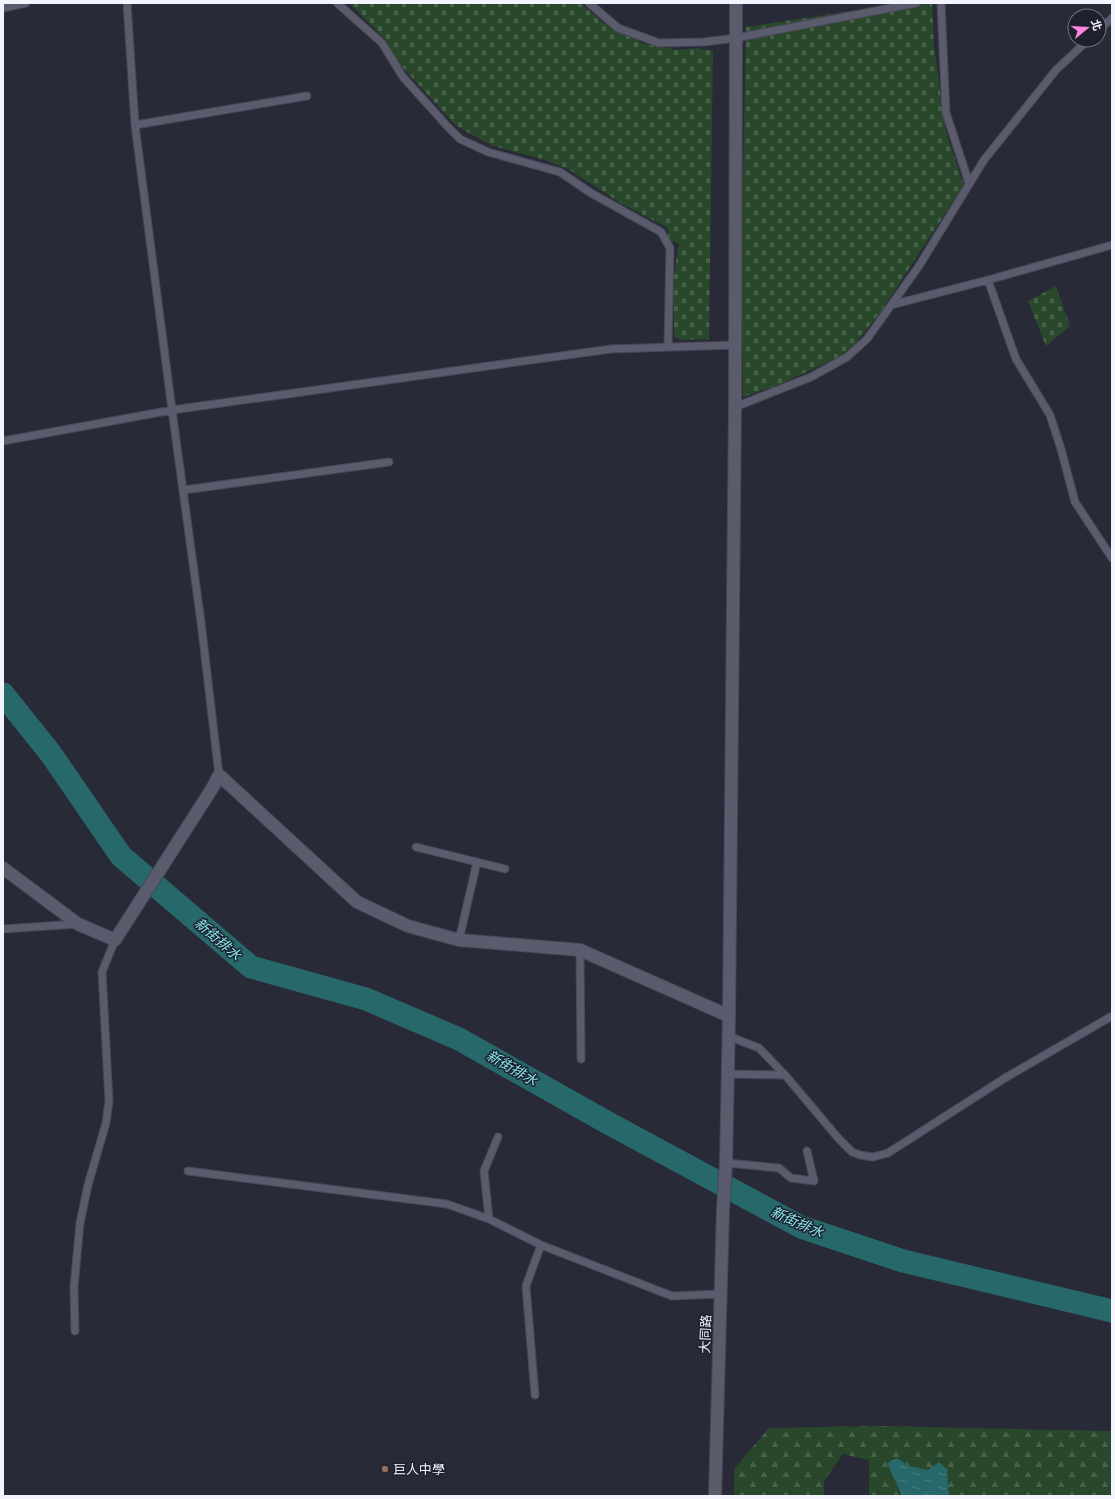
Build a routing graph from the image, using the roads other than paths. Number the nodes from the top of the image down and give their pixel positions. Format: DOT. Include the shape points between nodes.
graph roads {
  1 [pos="26,3"];
  2 [pos="127,3"];
  3 [pos="337,3"];
  4 [pos="589,3"];
  5 [pos="736,3"];
  6 [pos="916,3"];
  7 [pos="941,3"];
  8 [pos="3,8"];
  9 [pos="736,38"];
  10 [pos="1079,48"];
  11 [pos="307,96"];
  12 [pos="135,125"];
  13 [pos="969,183"];
  14 [pos="1112,244"];
  15 [pos="988,280"];
  16 [pos="892,305"];
  17 [pos="735,345"];
  18 [pos="668,346"];
  19 [pos="735,406"];
  20 [pos="172,410"];
  21 [pos="3,441"];
  22 [pos="389,462"];
  23 [pos="184,490"];
  24 [pos="1112,558"];
  25 [pos="219,775"];
  26 [pos="416,847"];
  27 [pos="477,862"];
  28 [pos="3,868"];
  29 [pos="505,869"];
  30 [pos="78,924"];
  31 [pos="3,930"];
  32 [pos="115,940"];
  33 [pos="459,940"];
  34 [pos="580,950"];
  35 [pos="729,1016"];
  36 [pos="1112,1016"];
  37 [pos="728,1036"];
  38 [pos="581,1059"];
  39 [pos="727,1074"];
  40 [pos="785,1075"];
  41 [pos="498,1137"];
  42 [pos="807,1151"];
  43 [pos="725,1168"];
  44 [pos="188,1171"];
  45 [pos="489,1220"];
  46 [pos="541,1245"];
  47 [pos="720,1294"];
  48 [pos="75,1331"];
  49 [pos="535,1396"];
  50 [pos="715,1496"];
  1 -- 8 [label="lane"];
  2 -- 12 [label="lane"];
  3 -- 18 [label="lane" via="382,43 404,77 460,139 488,152 560,172 591,193 661,232 670,248"];
  4 -- 9 [label="lane" via="618,28 659,43"];
  5 -- 9 [label="street, 大同路"];
  6 -- 9 [label="lane"];
  7 -- 13 [label="lane" via="946,113"];
  9 -- 17 [label="street, 大同路"];
  10 -- 13 [label="lane" via="1056,70 984,160"];
  11 -- 12 [label="lane"];
  12 -- 20 [label="lane"];
  13 -- 16 [label="lane" via="919,266"];
  14 -- 15 [label="lane"];
  15 -- 16 [label="lane"];
  15 -- 24 [label="lane" via="1016,359 1050,415 1074,502"];
  16 -- 19 [label="lane" via="867,339 847,357 811,376"];
  17 -- 18 [label="lane"];
  17 -- 19 [label="street, 大同路"];
  18 -- 20 [label="lane" via="611,349"];
  19 -- 35 [label="street, 大同路"];
  20 -- 21 [label="lane"];
  20 -- 23 [label="lane"];
  22 -- 23 [label="lane"];
  23 -- 25 [label="lane"];
  25 -- 32 [label="street" via="214,787"];
  25 -- 33 [label="street" via="357,902 408,926"];
  26 -- 27 [label="lane"];
  27 -- 29 [label="lane"];
  27 -- 33 [label="lane"];
  28 -- 30 [label="street"];
  30 -- 31 [label="lane"];
  30 -- 32 [label="street"];
  32 -- 48 [label="lane" via="102,972 109,1101 106,1123 80,1223 74,1287"];
  33 -- 34 [label="street"];
  34 -- 35 [label="street"];
  34 -- 38 [label="lane"];
  35 -- 37 [label="street, 大同路"];
  36 -- 40 [label="lane" via="1005,1078 888,1153 873,1157 852,1152"];
  37 -- 39 [label="street, 大同路"];
  37 -- 40 [label="lane" via="760,1048"];
  39 -- 40 [label="lane"];
  39 -- 43 [label="street, 大同路"];
  41 -- 45 [label="lane" via="484,1171"];
  42 -- 43 [label="lane" via="814,1181 791,1178 779,1168"];
  43 -- 47 [label="street, 大同路"];
  44 -- 45 [label="lane" via="447,1204"];
  45 -- 46 [label="lane"];
  46 -- 47 [label="lane" via="672,1296"];
  46 -- 49 [label="lane" via="526,1286"];
  47 -- 50 [label="street, 大同路"];
}
